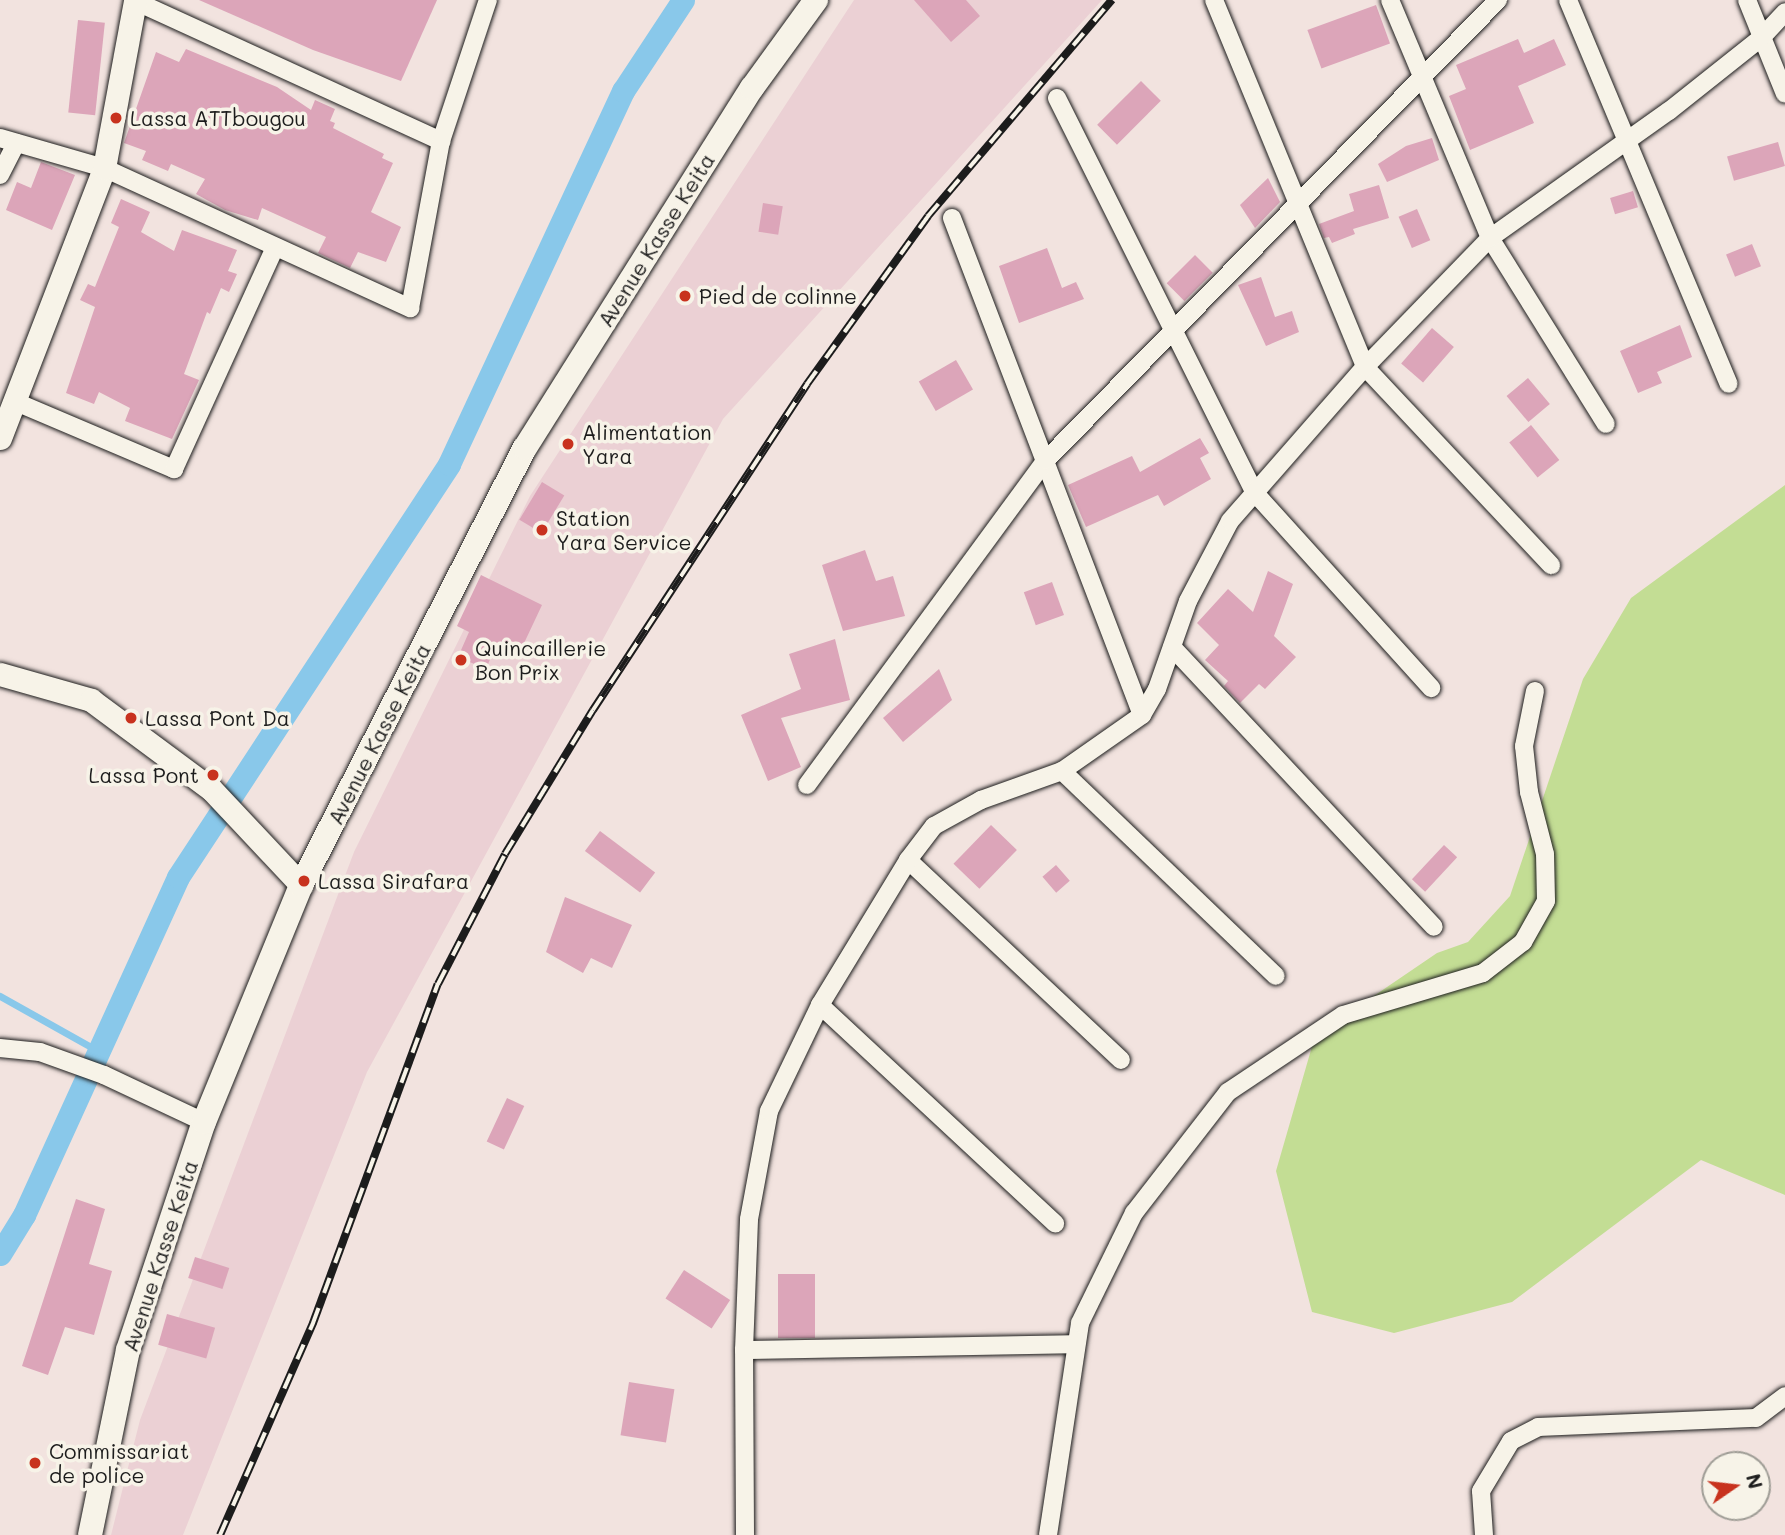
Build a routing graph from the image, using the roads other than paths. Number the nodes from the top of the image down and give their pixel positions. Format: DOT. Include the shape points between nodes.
graph roads {
  1 [pos="488,0"];
  2 [pos="816,0"];
  3 [pos="1214,0"];
  4 [pos="1390,0"];
  5 [pos="1499,0"];
  6 [pos="1568,0"];
  7 [pos="1747,0"];
  8 [pos="135,1"];
  9 [pos="1785,12"];
  10 [pos="1762,37"];
  11 [pos="1422,78"];
  12 [pos="1785,94"];
  13 [pos="1057,98"];
  14 [pos="8,141"];
  15 [pos="441,141"];
  16 [pos="1627,141"];
  17 [pos="104,168"];
  18 [pos="0,175"];
  19 [pos="1298,205"];
  20 [pos="952,219"];
  21 [pos="1490,238"];
  22 [pos="275,247"];
  23 [pos="1174,332"];
  24 [pos="1365,367"];
  25 [pos="1729,384"];
  26 [pos="16,402"];
  27 [pos="1606,424"];
  28 [pos="0,438"];
  29 [pos="1046,460"];
  30 [pos="1255,493"];
  31 [pos="1552,565"];
  32 [pos="1172,647"];
  33 [pos="0,674"];
  34 [pos="1430,688"];
  35 [pos="1535,691"];
  36 [pos="1142,715"];
  37 [pos="1062,771"];
  38 [pos="807,785"];
  39 [pos="908,860"];
  40 [pos="302,885"];
  41 [pos="1434,927"];
  42 [pos="1276,976"];
  43 [pos="820,1005"];
  44 [pos="0,1048"];
  45 [pos="1121,1060"];
  46 [pos="204,1122"];
  47 [pos="1055,1223"];
  48 [pos="1076,1343"];
  49 [pos="744,1350"];
  50 [pos="1785,1396"];
  51 [pos="90,1535"];
  52 [pos="746,1535"];
  53 [pos="1048,1535"];
  54 [pos="1484,1535"];
  1 -- 15 [label="street"];
  2 -- 40 [label="main road, Avenue Kasse Keita" via="752,88 525,448"];
  3 -- 19 [label="street"];
  4 -- 11 [label="street"];
  5 -- 11 [label="street"];
  6 -- 16 [label="street"];
  7 -- 10 [label="street"];
  8 -- 15 [label="street"];
  8 -- 17 [label="street"];
  9 -- 10 [label="street"];
  10 -- 12 [label="street"];
  10 -- 16 [label="street"];
  11 -- 19 [label="street"];
  11 -- 21 [label="street"];
  13 -- 23 [label="street"];
  14 -- 17 [label="street"];
  14 -- 18 [label="street"];
  15 -- 22 [label="street" via="410,309"];
  16 -- 21 [label="street"];
  16 -- 25 [label="street"];
  17 -- 22 [label="street"];
  17 -- 26 [label="street"];
  19 -- 23 [label="street"];
  19 -- 24 [label="street"];
  20 -- 29 [label="street"];
  21 -- 24 [label="street"];
  21 -- 27 [label="street"];
  22 -- 26 [label="street" via="174,469"];
  23 -- 29 [label="street"];
  23 -- 30 [label="street"];
  24 -- 30 [label="street"];
  24 -- 31 [label="street"];
  26 -- 28 [label="street"];
  29 -- 36 [label="street"];
  29 -- 38 [label="street"];
  30 -- 32 [label="street" via="1230,521 1188,601"];
  30 -- 34 [label="street"];
  32 -- 36 [label="street"];
  32 -- 41 [label="street"];
  33 -- 40 [label="street" via="91,700 211,789"];
  35 -- 48 [label="street" via="1524,746 1529,792 1545,854 1546,901 1523,942 1483,973 1343,1015 1228,1092 1134,1213 1080,1323"];
  36 -- 37 [label="street"];
  37 -- 39 [label="street" via="981,800 934,826"];
  37 -- 42 [label="street"];
  39 -- 43 [label="street"];
  39 -- 45 [label="street"];
  40 -- 46 [label="main road, Avenue Kasse Keita"];
  43 -- 47 [label="street"];
  43 -- 49 [label="street" via="769,1111 749,1219"];
  44 -- 46 [label="street" via="40,1052 104,1075"];
  46 -- 51 [label="main road, Avenue Kasse Keita" via="128,1350"];
  48 -- 49 [label="street"];
  48 -- 53 [label="street"];
  49 -- 52 [label="street"];
  50 -- 54 [label="street" via="1756,1418 1538,1427 1511,1441 1481,1491"];
}
